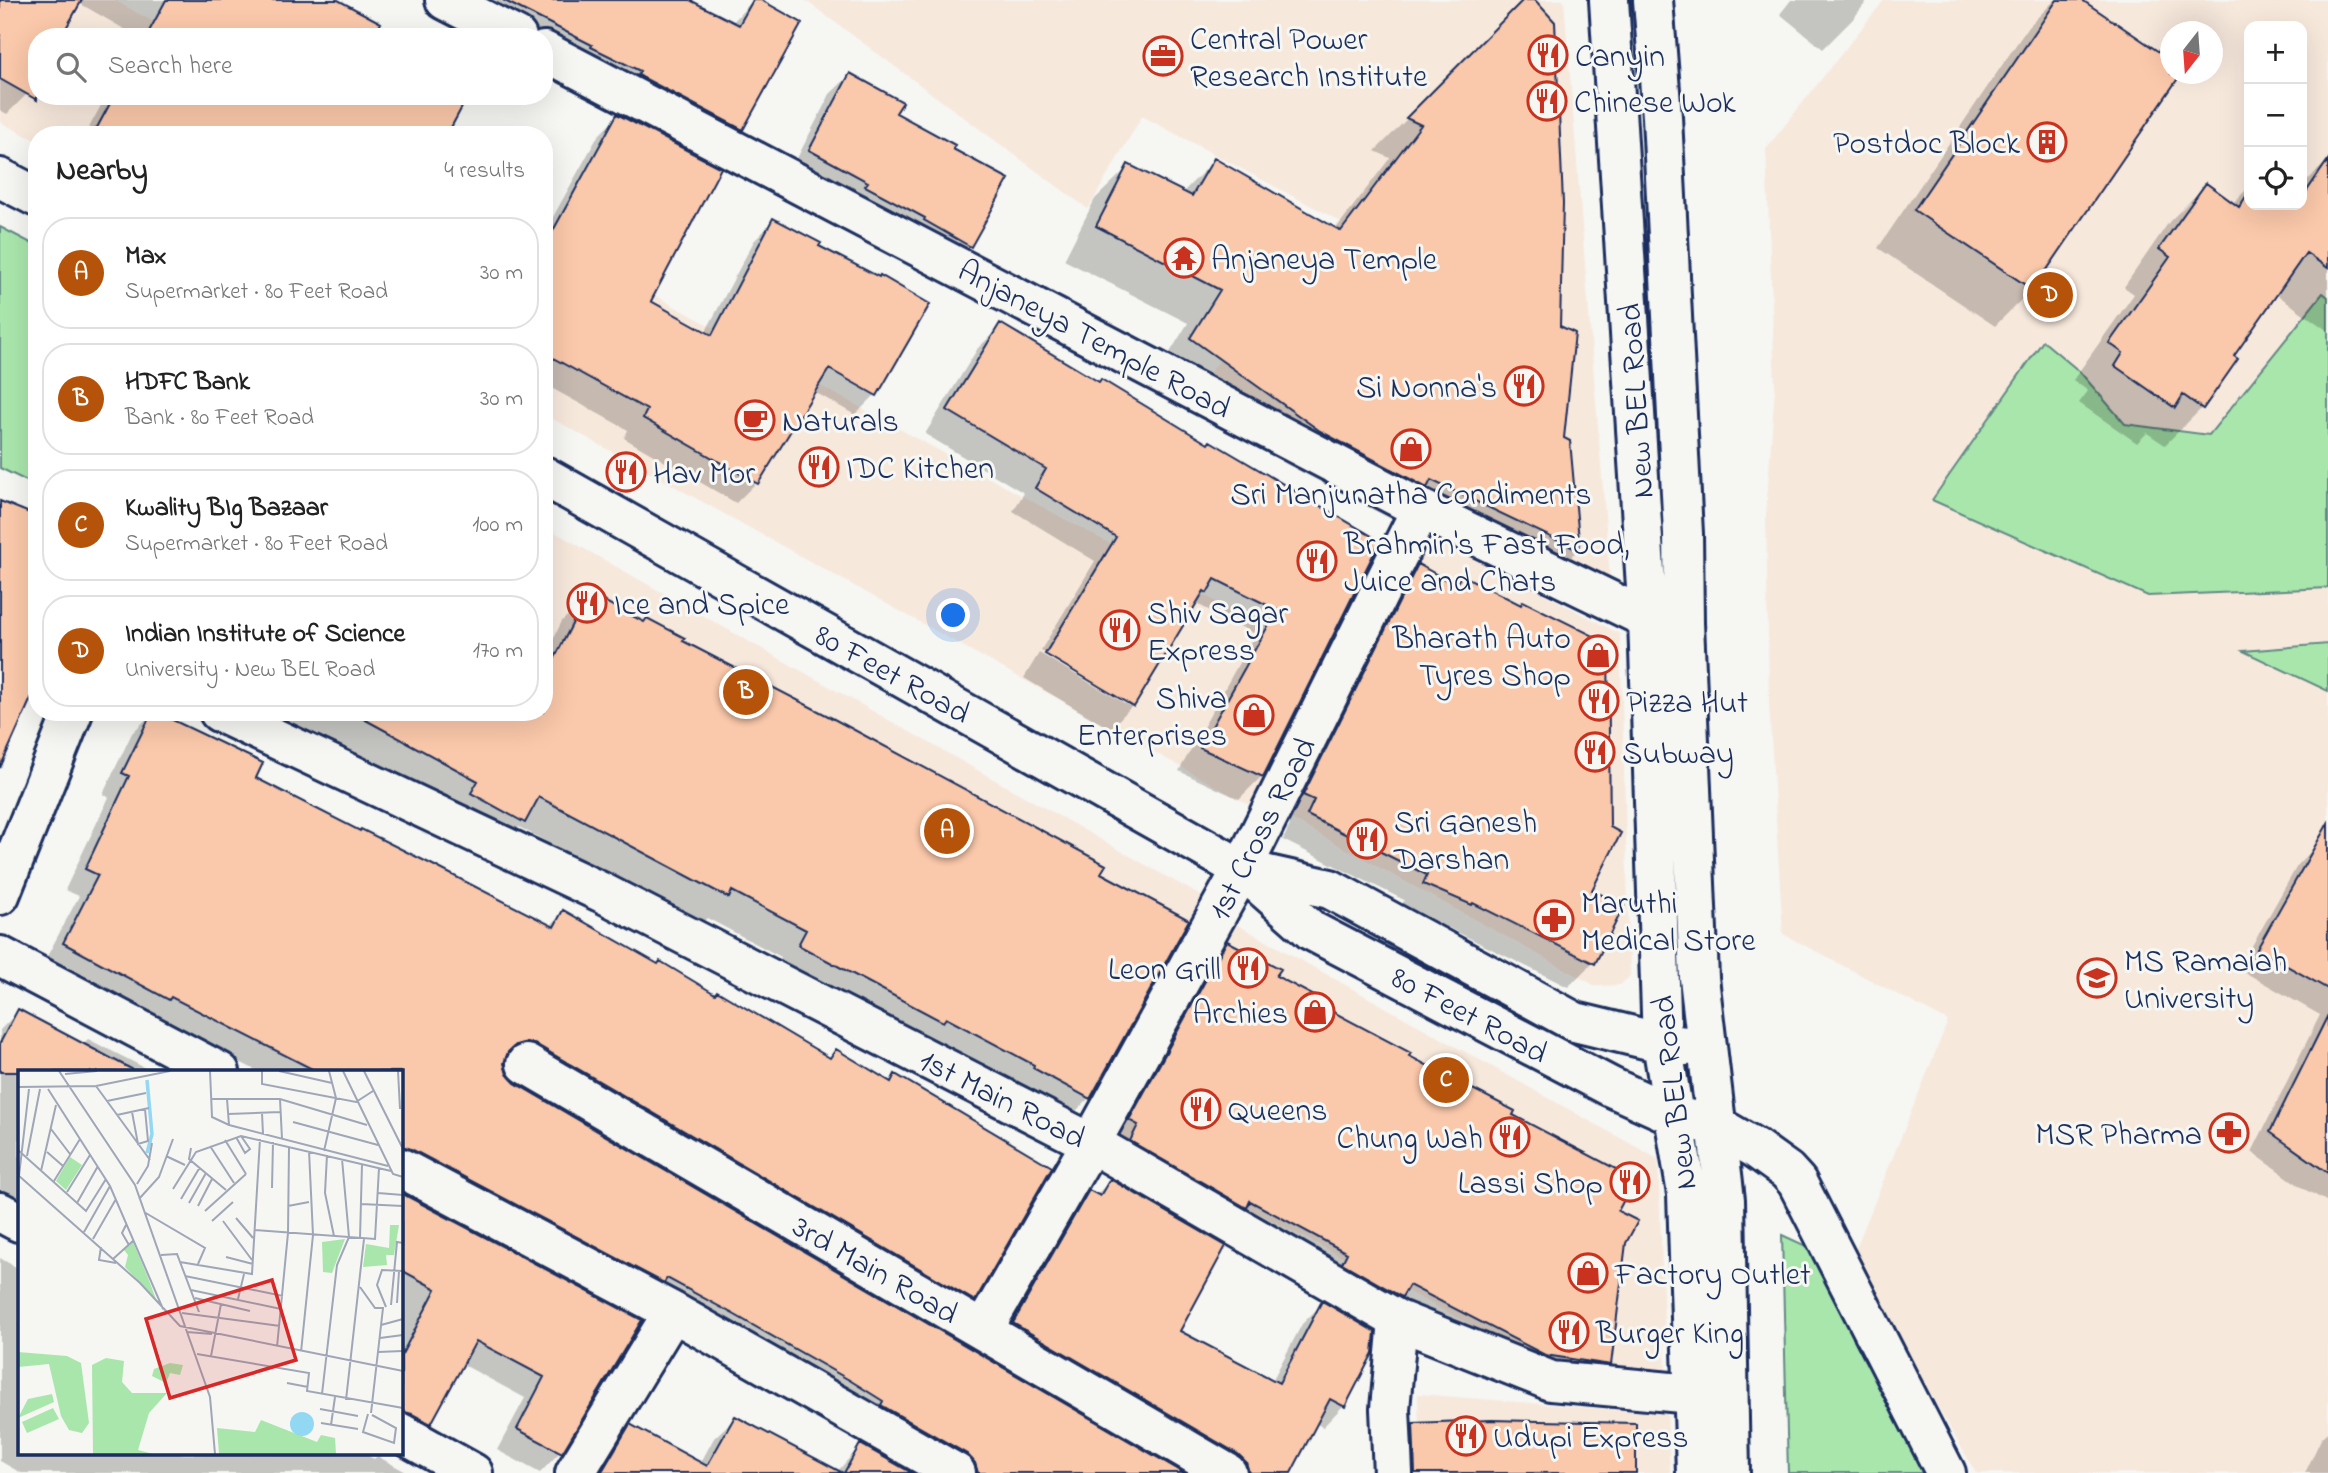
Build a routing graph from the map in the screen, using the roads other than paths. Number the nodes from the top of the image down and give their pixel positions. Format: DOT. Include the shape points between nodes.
graph roads {
  1 [pos="1609,0"];
  2 [pos="1653,0"];
  3 [pos="459,3"];
  4 [pos="501,28"];
  5 [pos="553,56"];
  6 [pos="0,177"];
  7 [pos="28,192"];
  8 [pos="553,481"];
  9 [pos="1421,509"];
  10 [pos="1648,619"];
  11 [pos="69,721"];
  12 [pos="238,721"];
  13 [pos="1242,869"];
  14 [pos="0,895"];
  15 [pos="0,956"];
  16 [pos="1662,1043"];
  17 [pos="1706,1047"];
  18 [pos="526,1064"];
  19 [pos="216,1070"];
  20 [pos="1675,1116"];
  21 [pos="1717,1126"];
  22 [pos="1091,1143"];
  23 [pos="402,1169"];
  24 [pos="0,1212"];
  25 [pos="18,1221"];
  26 [pos="673,1312"];
  27 [pos="1398,1320"];
  28 [pos="983,1330"];
  29 [pos="1692,1394"];
  30 [pos="402,1434"];
  31 [pos="473,1473"];
  32 [pos="575,1473"];
  33 [pos="956,1473"];
  34 [pos="1227,1473"];
  35 [pos="1393,1473"];
  36 [pos="1696,1473"];
  37 [pos="1730,1473"];
  38 [pos="1946,1473"];
  1 -- 10 [label="street, New BEL Road"];
  2 -- 17 [label="street, New BEL Road" via="1683,534 1699,978"];
  3 -- 4 [label="street"];
  5 -- 9 [label="street, Anjaneya Temple Road"];
  6 -- 7 [label="street"];
  8 -- 13 [label="street, 80 Feet Road"];
  9 -- 10 [label="street, Anjaneya Temple Road"];
  9 -- 13 [label="street, 1st Cross Road"];
  10 -- 16 [label="street, New BEL Road"];
  11 -- 14 [label="street"];
  12 -- 22 [label="street, 1st Main Road" via="601,892"];
  13 -- 16 [label="street, 80 Feet Road" via="1330,889 1575,1022"];
  13 -- 20 [label="street, 80 Feet Road" via="1312,931"];
  13 -- 22 [label="street, 1st Cross Road"];
  15 -- 19 [label="street"];
  16 -- 17 [label="street, 80 Feet Road"];
  16 -- 20 [label="street, New BEL Road"];
  17 -- 21 [label="street, New BEL Road"];
  18 -- 28 [label="street, 3rd Main Road"];
  20 -- 21 [label="street, 80 Feet Road"];
  20 -- 29 [label="street, New BEL Road" via="1687,1194"];
  21 -- 37 [label="street, New BEL Road" via="1725,1200"];
  21 -- 38 [label="street, 80 Feet Road" via="1755,1147 1797,1182"];
  22 -- 27 [label="street, 1st Main Road"];
  22 -- 28 [label="street, 1st Cross Road"];
  23 -- 26 [label="street"];
  24 -- 25 [label="street"];
  26 -- 32 [label="street"];
  26 -- 33 [label="street"];
  27 -- 29 [label="street, 1st Main Road" via="1551,1381"];
  27 -- 35 [label="street" via="1390,1409"];
  28 -- 34 [label="street, 3rd Main Road"];
  29 -- 36 [label="street, New BEL Road"];
  30 -- 31 [label="street"];
}
